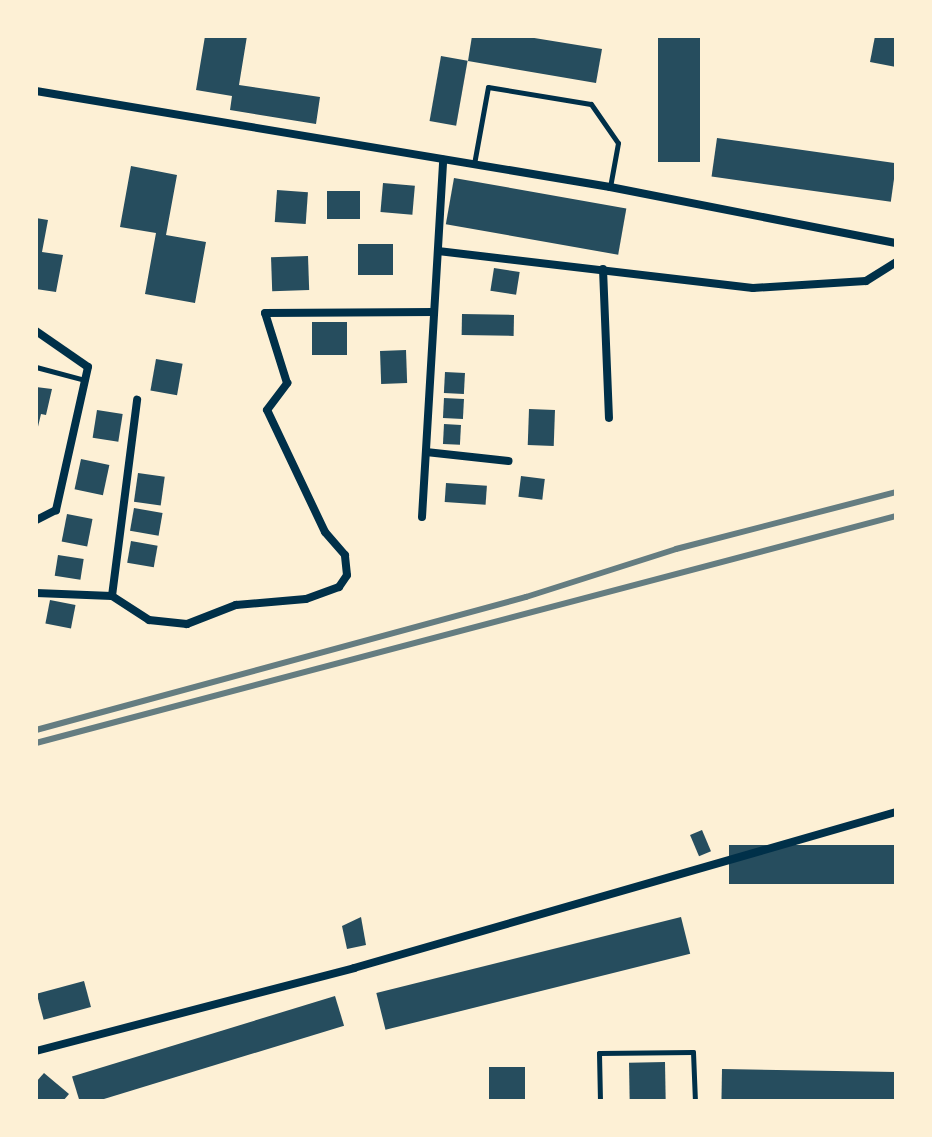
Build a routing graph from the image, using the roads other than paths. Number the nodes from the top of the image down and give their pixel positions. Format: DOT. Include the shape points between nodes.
graph roads {
  1 [pos="36,91"];
  2 [pos="443,160"];
  3 [pos="474,165"];
  4 [pos="610,187"];
  5 [pos="896,243"];
  6 [pos="438,251"];
  7 [pos="896,262"];
  8 [pos="603,269"];
  9 [pos="434,312"];
  10 [pos="36,331"];
  11 [pos="36,367"];
  12 [pos="85,380"];
  13 [pos="137,400"];
  14 [pos="609,418"];
  15 [pos="426,452"];
  16 [pos="509,461"];
  17 [pos="422,517"];
  18 [pos="36,520"];
  19 [pos="36,593"];
  20 [pos="112,596"];
  21 [pos="896,812"];
  22 [pos="36,1051"];
  23 [pos="600,1101"];
  24 [pos="695,1101"];
  1 -- 2 [label="street"];
  2 -- 3 [label="street"];
  2 -- 6 [label="street"];
  3 -- 4 [label="street"];
  3 -- 4 [label="lane" via="488,87 591,104 618,143"];
  4 -- 5 [label="street"];
  6 -- 8 [label="street"];
  6 -- 9 [label="street"];
  7 -- 8 [label="street" via="866,281 753,288"];
  8 -- 14 [label="street"];
  9 -- 15 [label="street"];
  9 -- 20 [label="street" via="265,313 287,383 267,410 325,532 345,555 347,575 339,587 306,599 236,605 187,624 149,620"];
  10 -- 12 [label="street" via="88,367"];
  11 -- 12 [label="lane"];
  12 -- 18 [label="street" via="56,510"];
  13 -- 20 [label="street"];
  15 -- 16 [label="street"];
  15 -- 17 [label="street"];
  19 -- 20 [label="street"];
  21 -- 22 [label="street" via="354,968"];
  23 -- 24 [label="lane" via="599,1053 693,1052"];
}
